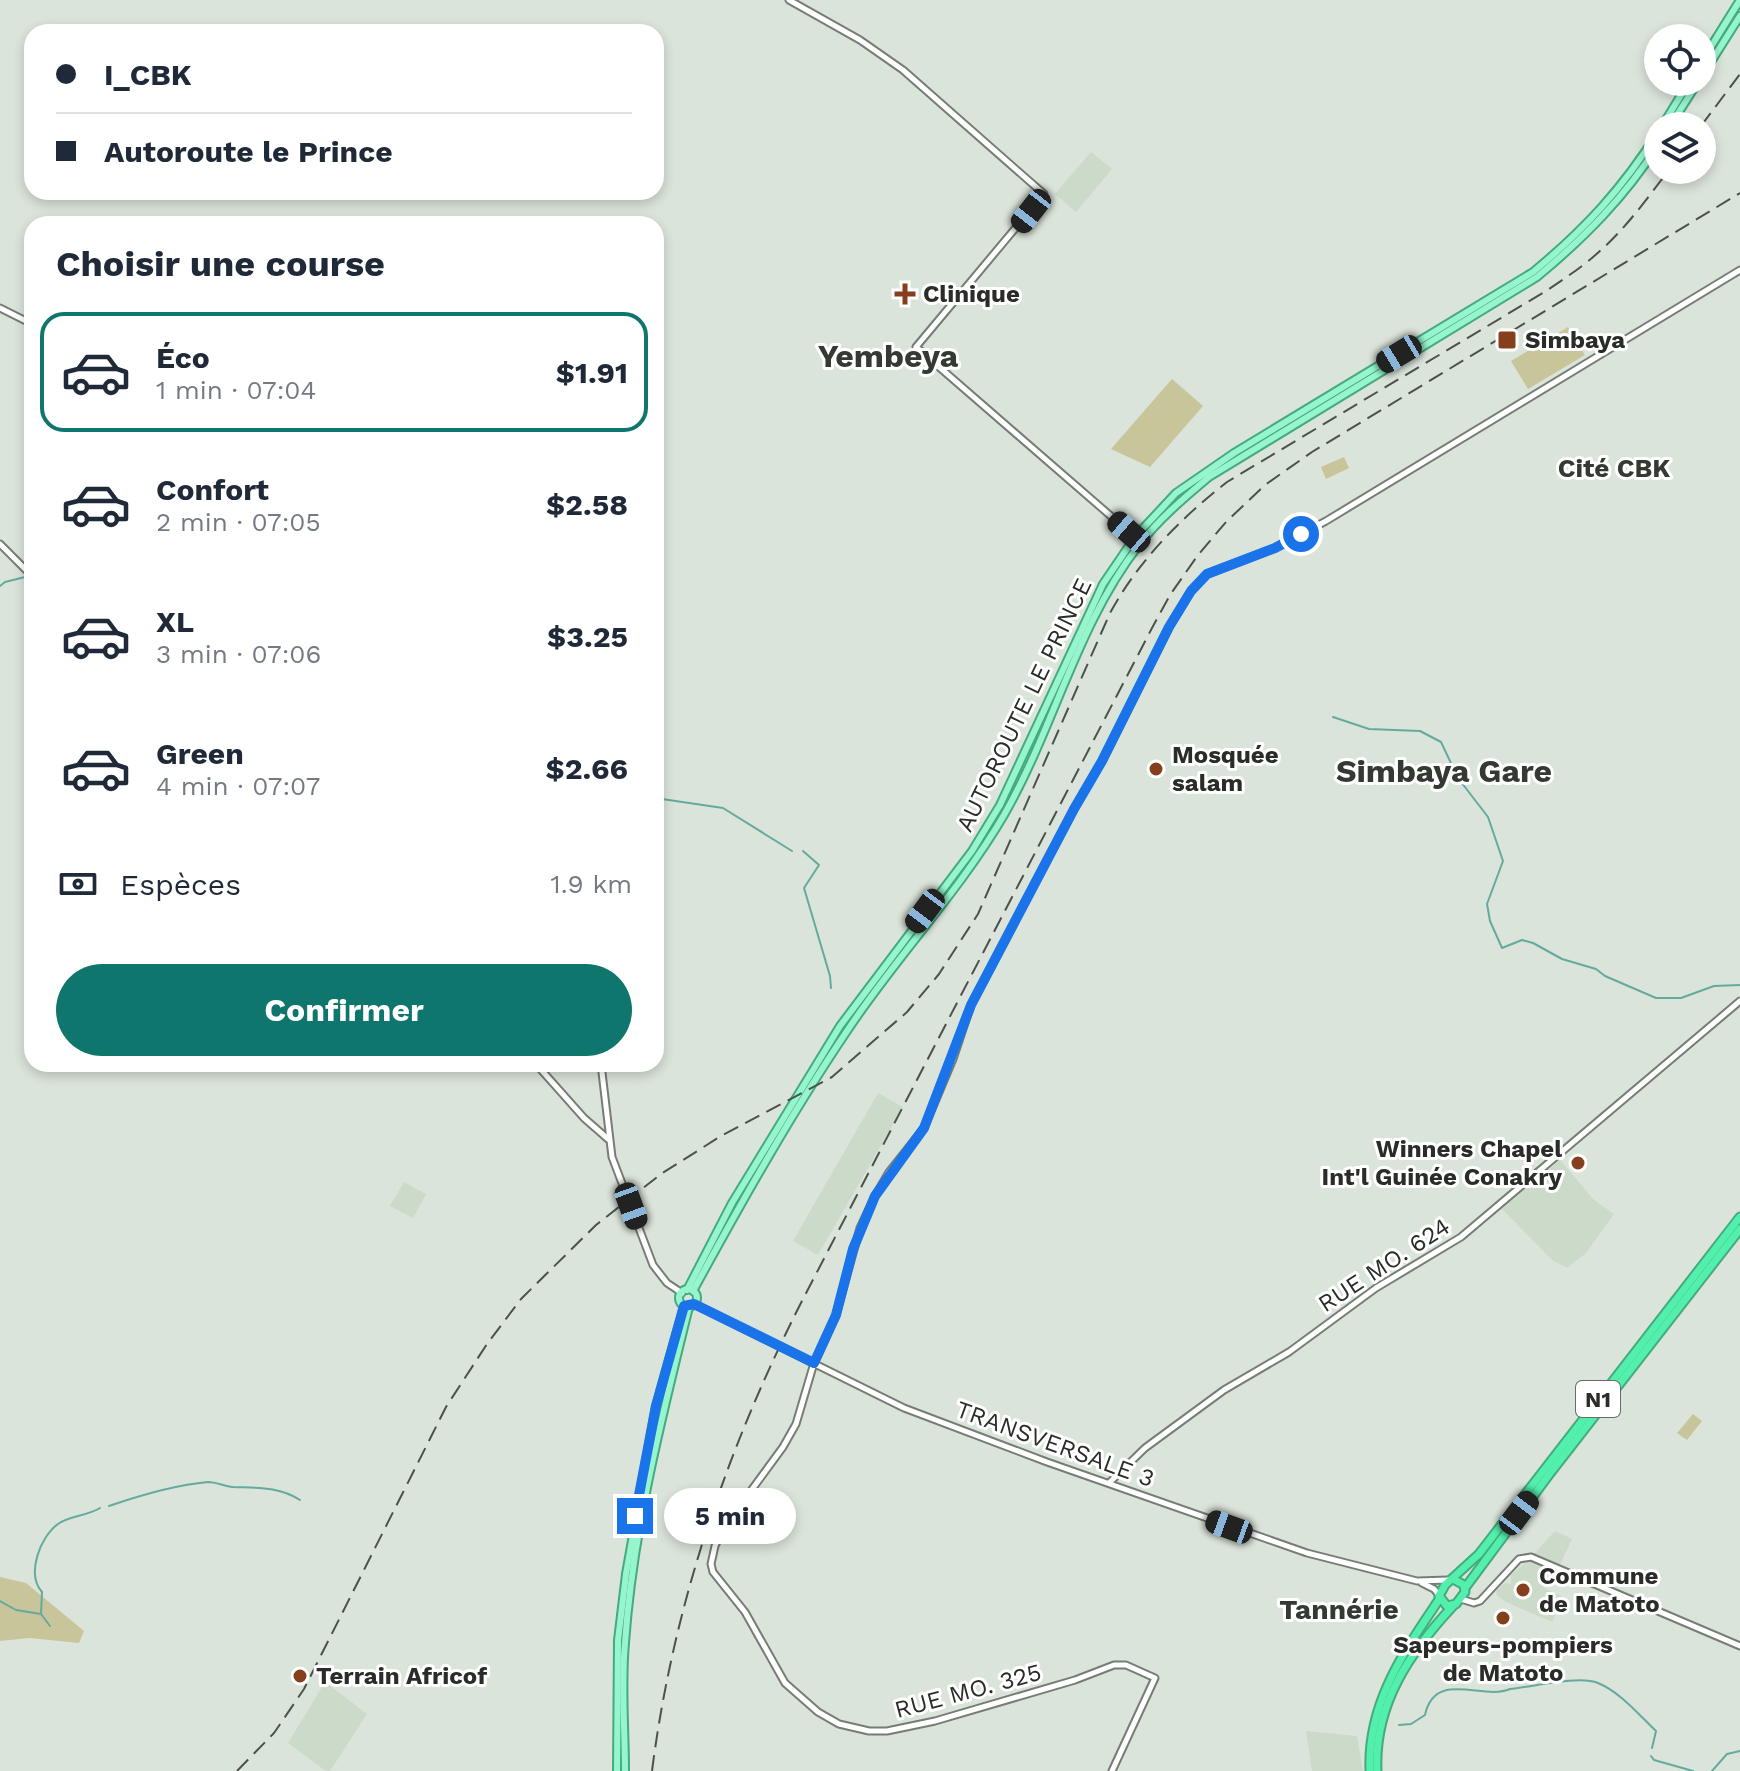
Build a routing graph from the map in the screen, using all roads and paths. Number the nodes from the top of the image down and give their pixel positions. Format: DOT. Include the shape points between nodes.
graph roads {
  1 [pos="789,0"];
  2 [pos="1740,0"];
  3 [pos="1740,16"];
  4 [pos="1716,39"];
  5 [pos="1716,54"];
  6 [pos="1644,152"];
  7 [pos="1644,165"];
  8 [pos="1740,270"];
  9 [pos="0,308"];
  10 [pos="24,320"];
  11 [pos="1135,537"];
  12 [pos="0,544"];
  13 [pos="24,568"];
  14 [pos="1740,1001"];
  15 [pos="543,1072"];
  16 [pos="602,1072"];
  17 [pos="608,1139"];
  18 [pos="1740,1217"];
  19 [pos="1740,1229"];
  20 [pos="687,1291"];
  21 [pos="689,1306"];
  22 [pos="814,1363"];
  23 [pos="1109,1483"];
  24 [pos="1451,1580"];
  25 [pos="1417,1581"];
  26 [pos="1465,1588"];
  27 [pos="1440,1597"];
  28 [pos="1461,1599"];
  29 [pos="1453,1606"];
  30 [pos="1740,1646"];
  31 [pos="617,1771"];
  32 [pos="625,1771"];
  33 [pos="1112,1771"];
  34 [pos="1370,1771"];
  35 [pos="1377,1771"];
  1 -- 11 [label="street" via="903,70 1044,194 916,347"];
  2 -- 4 [label="main road"];
  3 -- 5 [label="main road"];
  6 -- 11 [label="main road, AUTOROUTE LE PRINCE" via="1617,192 1533,272 1234,453 1176,493"];
  7 -- 20 [label="main road, AUTOROUTE LE PRINCE" via="1582,240 1537,277 1209,477 1139,545 1110,589 1004,814 847,1031"];
  8 -- 22 [label="street" via="1326,521 1207,574 1198,583 1169,627 971,1005 924,1128 875,1196 853,1249 836,1315"];
  9 -- 10 [label="street"];
  11 -- 20 [label="main road, AUTOROUTE LE PRINCE" via="1103,584 1000,805 972,851 840,1026 732,1203"];
  12 -- 13 [label="street"];
  14 -- 23 [label="street, RUE MO. 624" via="1461,1237 1224,1390 1145,1448"];
  15 -- 17 [label="street"];
  16 -- 17 [label="street"];
  17 -- 20 [label="street" via="653,1265 667,1283"];
  18 -- 24 [label="highway, N1" via="1479,1554"];
  19 -- 26 [label="highway, N1"];
  20 -- 21 [label="main road" via="680,1300"];
  20 -- 21 [label="main road" via="697,1296"];
  21 -- 22 [label="street, TRANSVERSALE 3"];
  21 -- 31 [label="main road" via="656,1406 626,1574 618,1640"];
  21 -- 32 [label="main road" via="632,1576 624,1645"];
  22 -- 23 [label="street, TRANSVERSALE 3" via="904,1408"];
  22 -- 33 [label="street, RUE MO. 325" via="796,1424 723,1529 711,1564 785,1683 839,1724 887,1731 1126,1665 1155,1678"];
  23 -- 25 [label="street, TRANSVERSALE 3" via="1307,1553"];
  24 -- 25 [label="street, TRANSVERSALE 3"];
  24 -- 26 [label="highway"];
  24 -- 27 [label="highway"];
  25 -- 27 [label="street, TRANSVERSALE 3"];
  26 -- 28 [label="highway"];
  27 -- 29 [label="highway"];
  27 -- 34 [label="highway" via="1385,1686 1371,1734"];
  28 -- 29 [label="highway"];
  28 -- 30 [label="street" via="1480,1601 1519,1559 1531,1557"];
  29 -- 35 [label="highway" via="1410,1656 1392,1691 1377,1736"];
}
